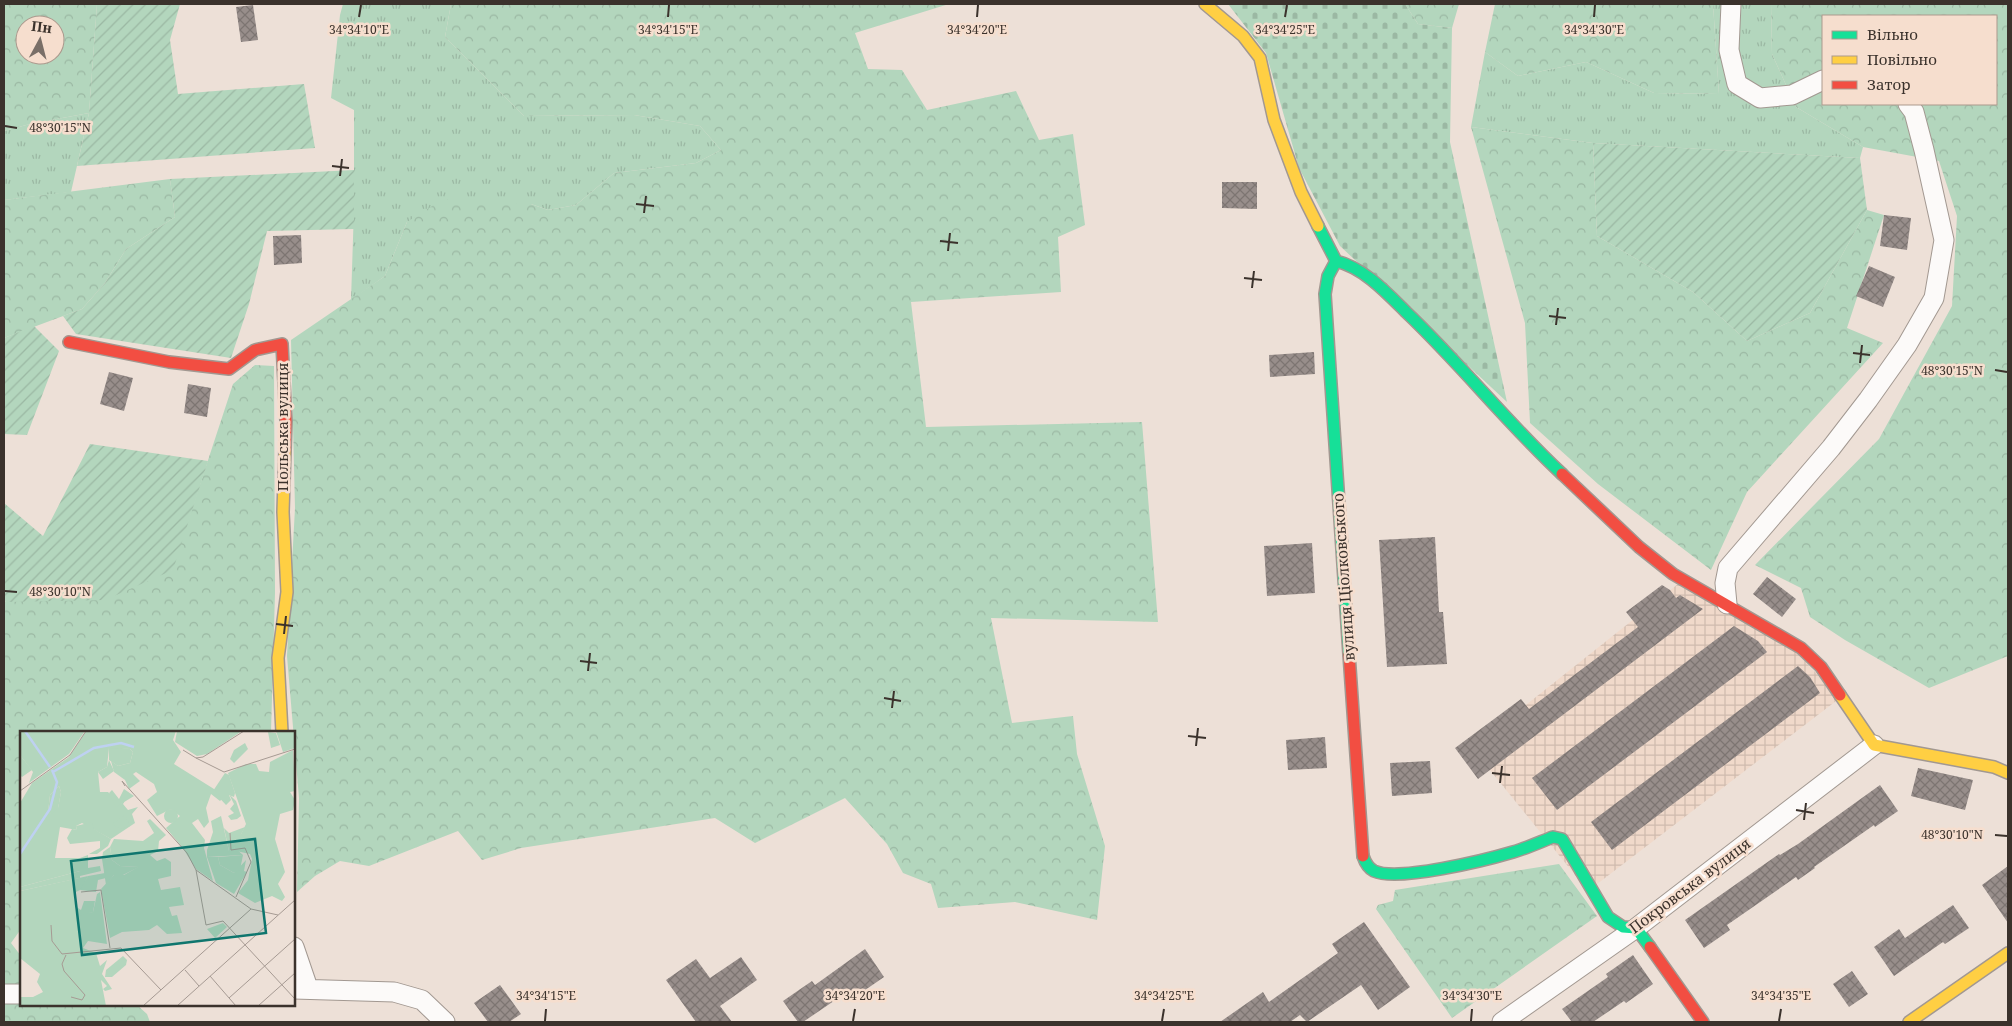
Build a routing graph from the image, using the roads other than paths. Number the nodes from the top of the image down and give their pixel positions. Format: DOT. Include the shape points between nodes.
graph roads {
  1 [pos="1205,4"];
  2 [pos="1731,4"];
  3 [pos="1822,80"];
  4 [pos="1909,105"];
  5 [pos="1336,261"];
  6 [pos="69,342"];
  7 [pos="1727,604"];
  8 [pos="282,731"];
  9 [pos="1874,745"];
  10 [pos="2008,773"];
  11 [pos="1636,928"];
  12 [pos="295,953"];
  13 [pos="2008,953"];
  14 [pos="301,989"];
  15 [pos="4,994"];
  16 [pos="20,994"];
  17 [pos="445,1022"];
  18 [pos="1502,1022"];
  19 [pos="1703,1022"];
  20 [pos="1909,1022"];
  1 -- 5 [label="street" via="1243,36 1260,58 1274,120 1301,192"];
  2 -- 3 [label="street" via="1729,50 1737,84 1760,98 1792,95"];
  4 -- 7 [label="street" via="1914,112 1924,150 1944,240 1934,298 1907,345 1831,448 1728,568 1725,582"];
  5 -- 7 [label="street" via="1348,264 1385,292 1442,346 1551,464 1639,547 1673,574"];
  5 -- 11 [label="street, вулиця Ціолковського" via="1326,280 1325,294 1362,856 1375,873 1410,874 1510,853 1559,837 1608,917 1622,927"];
  6 -- 8 [label="street, Польська вулиця" via="161,361 229,370 255,350 282,344 287,592 278,658"];
  7 -- 9 [label="street" via="1801,648 1821,667"];
  9 -- 10 [label="street" via="1994,767"];
  9 -- 11 [label="street, Покровська вулиця"];
  11 -- 18 [label="street, Покровська вулиця"];
  11 -- 19 [label="street"];
  12 -- 14 [label="street"];
  13 -- 20 [label="street"];
  14 -- 17 [label="street" via="394,992 422,1000"];
  15 -- 16 [label="street"];
}
